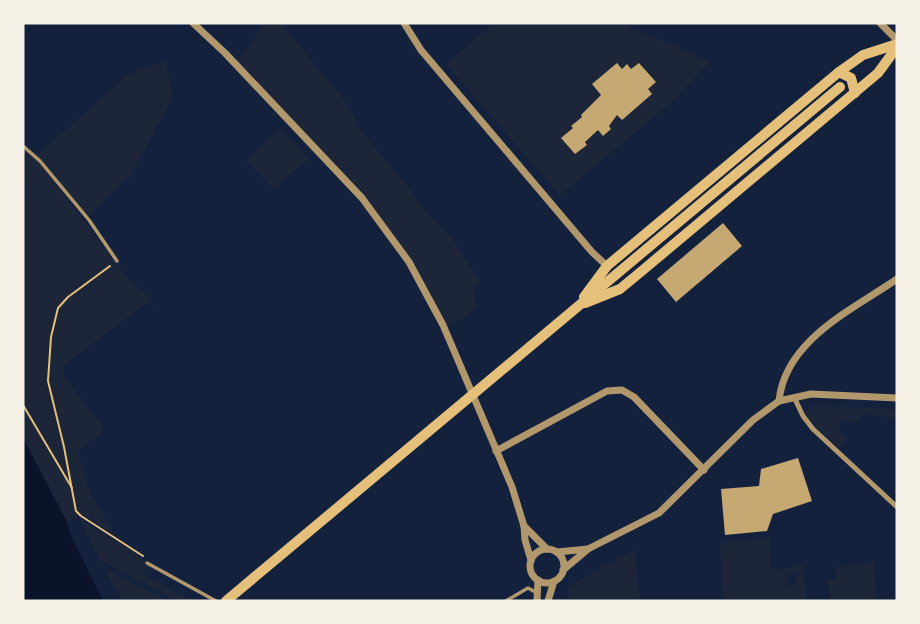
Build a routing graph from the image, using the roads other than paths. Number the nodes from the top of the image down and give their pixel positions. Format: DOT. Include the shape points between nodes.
graph roads {
  1 [pos="193,23"];
  2 [pos="404,23"];
  3 [pos="880,23"];
  4 [pos="897,44"];
  5 [pos="839,72"];
  6 [pos="839,87"];
  7 [pos="855,93"];
  8 [pos="23,146"];
  9 [pos="117,261"];
  10 [pos="607,266"];
  11 [pos="897,279"];
  12 [pos="578,306"];
  13 [pos="794,397"];
  14 [pos="897,398"];
  15 [pos="779,401"];
  16 [pos="496,452"];
  17 [pos="704,470"];
  18 [pos="897,507"];
  19 [pos="524,526"];
  20 [pos="547,549"];
  21 [pos="587,549"];
  22 [pos="557,552"];
  23 [pos="531,560"];
  24 [pos="147,563"];
  25 [pos="563,570"];
  26 [pos="538,580"];
  27 [pos="554,581"];
  28 [pos="537,597"];
  29 [pos="216,601"];
  30 [pos="226,601"];
  31 [pos="506,601"];
  32 [pos="548,601"];
  1 -- 16 [label="street" via="341,174 396,242 443,325"];
  2 -- 10 [label="street" via="421,50"];
  3 -- 4 [label="street"];
  4 -- 5 [label="main road" via="863,55"];
  4 -- 7 [label="main road" via="878,73"];
  5 -- 7 [label="main road" via="851,78"];
  5 -- 10 [label="main road"];
  6 -- 12 [label="main road"];
  7 -- 12 [label="main road" via="620,289"];
  8 -- 9 [label="lane" via="89,220"];
  10 -- 12 [label="main road"];
  11 -- 15 [label="street" via="803,347 780,387"];
  12 -- 30 [label="main road"];
  13 -- 14 [label="street"];
  13 -- 15 [label="street"];
  13 -- 18 [label="street" via="813,429"];
  15 -- 17 [label="street" via="753,420"];
  16 -- 17 [label="street" via="607,391 622,390"];
  16 -- 19 [label="street"];
  17 -- 21 [label="street" via="659,513"];
  19 -- 20 [label="street"];
  19 -- 23 [label="street"];
  20 -- 22 [label="street"];
  20 -- 23 [label="street"];
  21 -- 22 [label="street"];
  21 -- 25 [label="street"];
  22 -- 25 [label="street"];
  23 -- 26 [label="street" via="531,573"];
  24 -- 29 [label="lane"];
  25 -- 27 [label="street"];
  26 -- 27 [label="street"];
  26 -- 28 [label="street"];
  27 -- 32 [label="street"];
  28 -- 31 [label="lane" via="528,588"];
}
